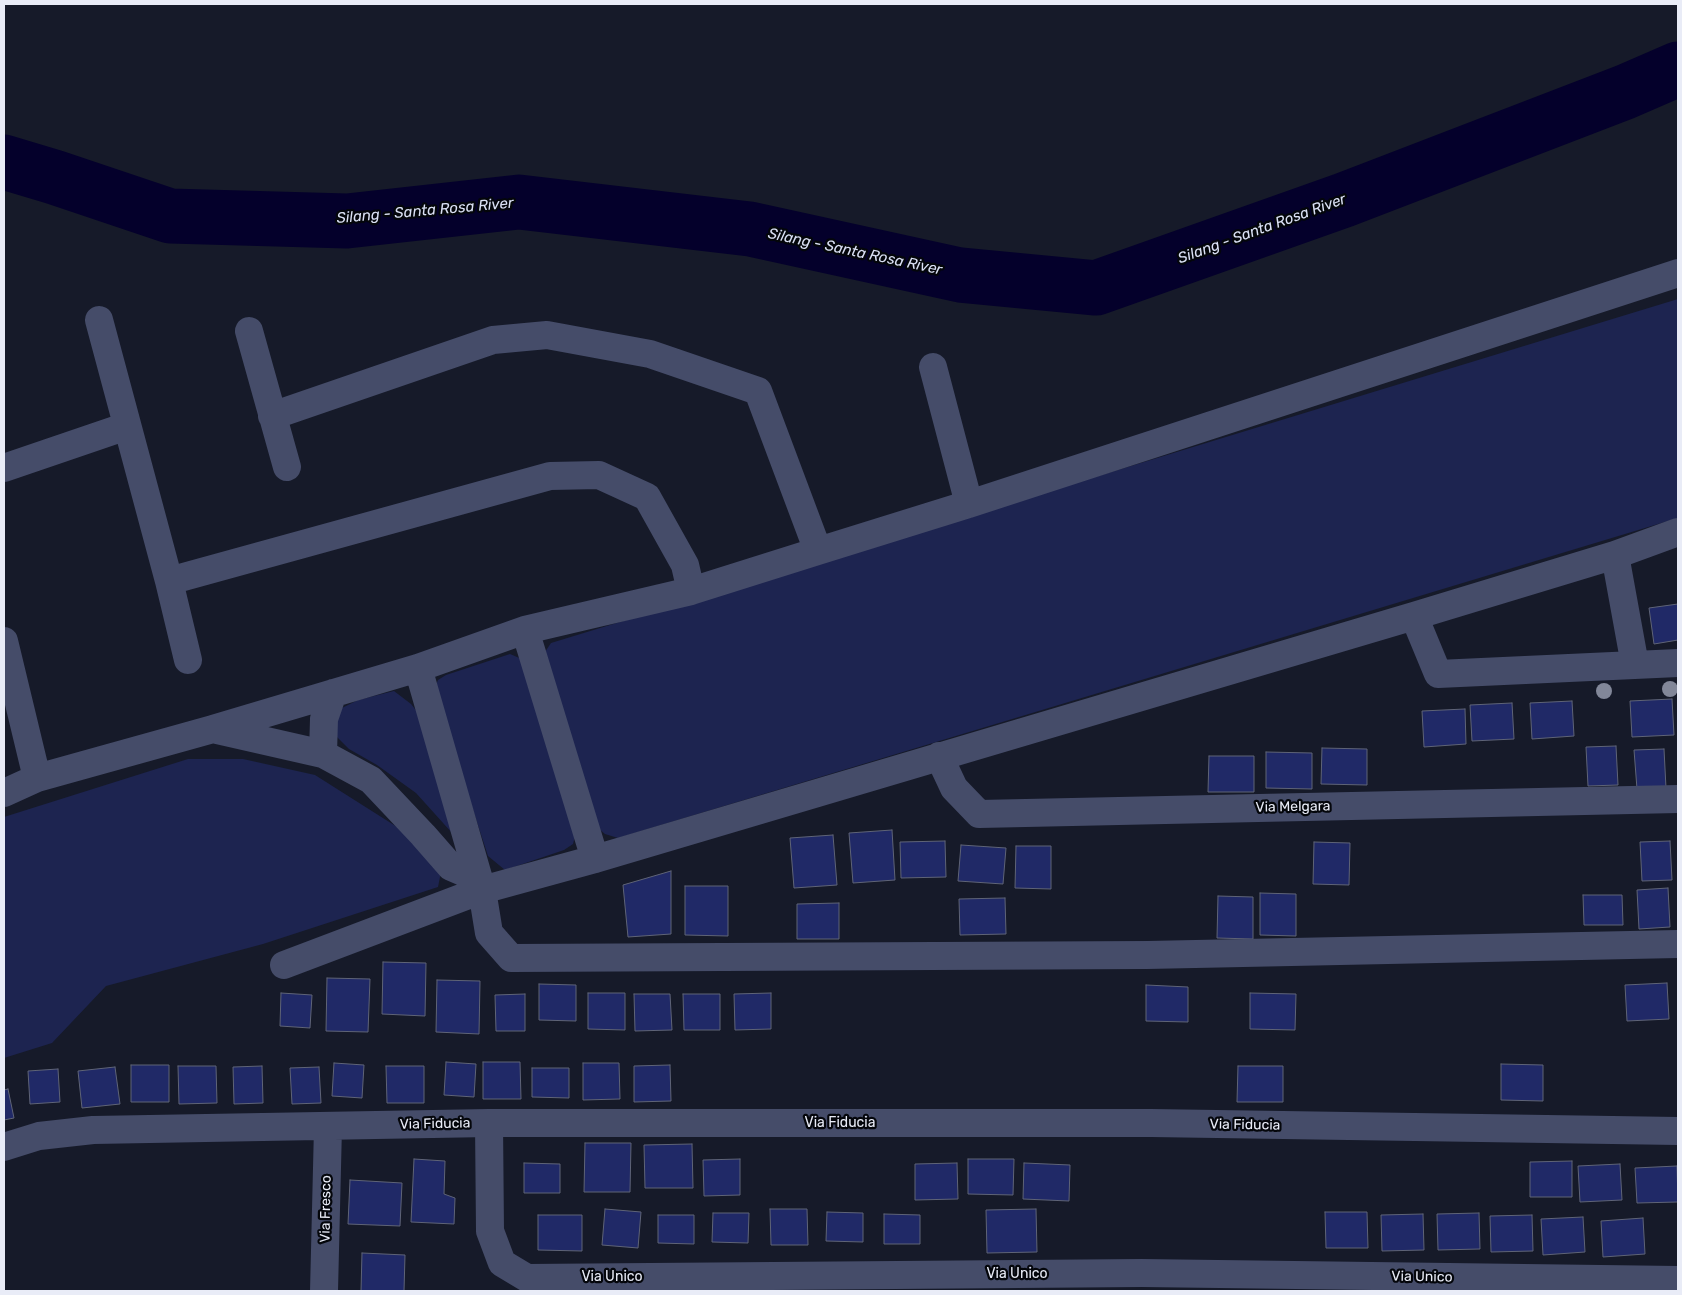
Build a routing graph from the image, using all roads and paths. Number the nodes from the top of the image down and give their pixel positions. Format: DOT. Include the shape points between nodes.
graph roads {
  1 [pos="1678,273"];
  2 [pos="99,320"];
  3 [pos="249,330"];
  4 [pos="933,367"];
  5 [pos="272,416"];
  6 [pos="127,426"];
  7 [pos="287,467"];
  8 [pos="4,468"];
  9 [pos="969,504"];
  10 [pos="1678,532"];
  11 [pos="818,551"];
  12 [pos="1615,554"];
  13 [pos="169,581"];
  14 [pos="691,591"];
  15 [pos="1414,616"];
  16 [pos="525,630"];
  17 [pos="4,641"];
  18 [pos="188,660"];
  19 [pos="1678,663"];
  20 [pos="1635,665"];
  21 [pos="418,668"];
  22 [pos="332,693"];
  23 [pos="213,729"];
  24 [pos="323,754"];
  25 [pos="940,756"];
  26 [pos="37,778"];
  27 [pos="4,793"];
  28 [pos="1678,799"];
  29 [pos="595,859"];
  30 [pos="480,885"];
  31 [pos="1678,944"];
  32 [pos="284,965"];
  33 [pos="489,1123"];
  34 [pos="328,1127"];
  35 [pos="1678,1131"];
  36 [pos="4,1147"];
  37 [pos="1678,1280"];
  38 [pos="324,1291"];
  1 -- 9 [label="street"];
  2 -- 6 [label="street"];
  3 -- 5 [label="street"];
  4 -- 9 [label="street"];
  5 -- 7 [label="street"];
  5 -- 11 [label="street" via="493,340 547,335 650,354 758,391"];
  6 -- 8 [label="street"];
  6 -- 13 [label="street"];
  9 -- 11 [label="street"];
  10 -- 12 [label="street"];
  11 -- 14 [label="street"];
  12 -- 15 [label="street"];
  12 -- 20 [label="street"];
  13 -- 14 [label="street" via="550,476 599,475 647,497 685,566"];
  13 -- 18 [label="street"];
  14 -- 16 [label="street"];
  15 -- 20 [label="street" via="1438,674"];
  15 -- 25 [label="street"];
  16 -- 21 [label="street"];
  16 -- 29 [label="street"];
  17 -- 26 [label="street"];
  19 -- 20 [label="street"];
  21 -- 22 [label="street"];
  21 -- 30 [label="street"];
  22 -- 23 [label="street"];
  22 -- 24 [label="street" via="324,719"];
  23 -- 24 [label="street"];
  23 -- 26 [label="street"];
  24 -- 30 [label="street" via="371,780 451,867"];
  25 -- 28 [label="street, Via Melgara" via="954,788 979,814"];
  25 -- 29 [label="street"];
  26 -- 27 [label="street"];
  29 -- 30 [label="street"];
  30 -- 31 [label="street" via="489,933 511,958 1137,955"];
  30 -- 32 [label="street"];
  33 -- 34 [label="street, Via Fiducia"];
  33 -- 35 [label="street, Via Fiducia" via="1151,1123"];
  33 -- 37 [label="street, Via Unico" via="490,1231 502,1263 527,1278 1142,1273"];
  34 -- 36 [label="street, Via Fiducia" via="92,1130 39,1136"];
  34 -- 38 [label="street, Via Fresco"];
}
